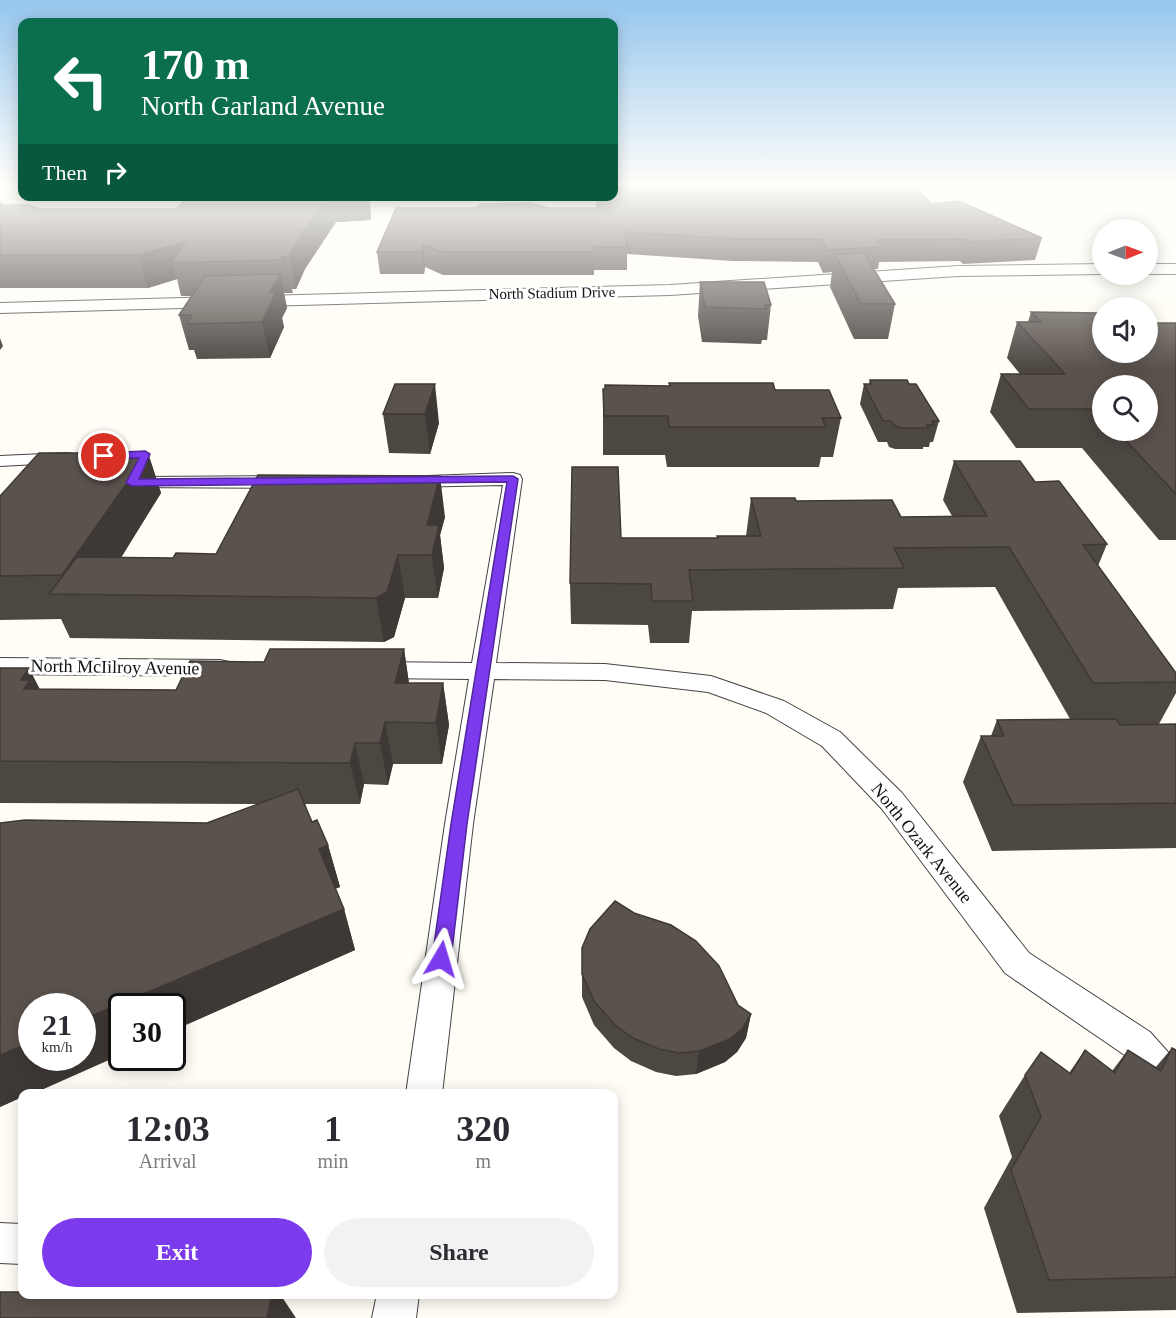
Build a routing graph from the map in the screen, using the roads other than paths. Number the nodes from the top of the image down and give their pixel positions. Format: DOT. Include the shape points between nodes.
graph roads {
  1 [pos="1092,269"];
  2 [pos="1158,269"];
  3 [pos="1176,269"];
  4 [pos="0,308"];
  5 [pos="90,457"];
  6 [pos="0,461"];
  7 [pos="141,464"];
  8 [pos="383,481"];
  9 [pos="305,482"];
  10 [pos="0,666"];
  11 [pos="247,669"];
  12 [pos="353,670"];
  13 [pos="482,671"];
  14 [pos="1176,1088"];
  15 [pos="425,1089"];
  16 [pos="0,1244"];
  17 [pos="18,1244"];
  18 [pos="397,1299"];
  19 [pos="394,1318"];
  1 -- 4 [label="street, North Stadium Drive" via="958,271 670,290"];
  2 -- 3 [label="street"];
  5 -- 6 [label="street"];
  7 -- 9 [label="street" via="132,483"];
  8 -- 13 [label="street" via="513,479"];
  10 -- 11 [label="street, North McIilroy Avenue"];
  12 -- 13 [label="street"];
  13 -- 14 [label="street, North Ozark Avenue" via="605,672 711,684 775,707 831,739 892,801 1017,963 1138,1044"];
  13 -- 15 [label="street"];
  16 -- 17 [label="street"];
  18 -- 19 [label="street"];
}
